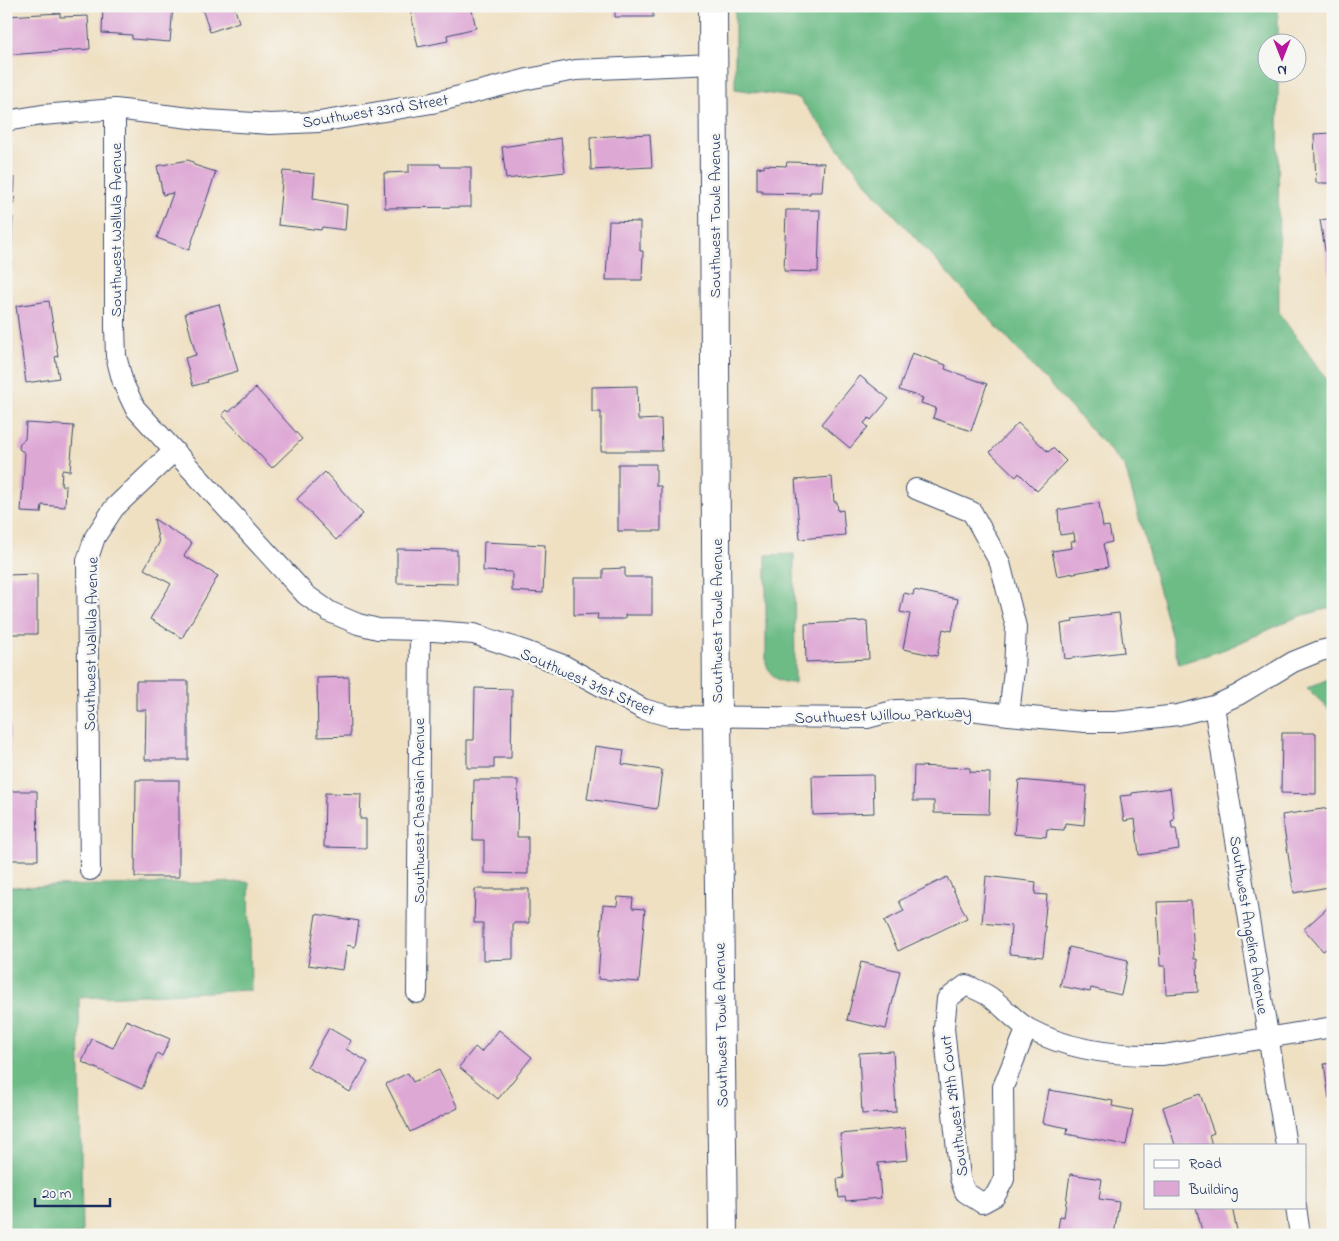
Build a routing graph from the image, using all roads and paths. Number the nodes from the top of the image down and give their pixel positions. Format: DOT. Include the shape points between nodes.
graph roads {
  1 [pos="713,6"];
  2 [pos="713,64"];
  3 [pos="115,109"];
  4 [pos="6,121"];
  5 [pos="174,451"];
  6 [pos="916,489"];
  7 [pos="420,630"];
  8 [pos="1333,648"];
  9 [pos="1214,706"];
  10 [pos="1009,715"];
  11 [pos="717,717"];
  12 [pos="90,870"];
  13 [pos="417,993"];
  14 [pos="1333,1027"];
  15 [pos="1027,1028"];
  16 [pos="1268,1037"];
  17 [pos="1286,1144"];
  18 [pos="1296,1208"];
  19 [pos="722,1235"];
  20 [pos="1300,1235"];
  1 -- 2 [label="main road, Southwest Towle Avenue"];
  2 -- 3 [label="street, Southwest 33rd Street" via="576,70 432,103 319,122 270,124 207,120"];
  2 -- 11 [label="main road, Southwest Towle Avenue"];
  3 -- 4 [label="street, Southwest 33rd Street"];
  3 -- 5 [label="street, Southwest Wallula Avenue" via="116,356 123,383 135,408"];
  5 -- 7 [label="street, Southwest 31st Street" via="306,595 330,612 358,624 378,629"];
  5 -- 12 [label="street, Southwest Wallula Avenue" via="114,508 95,537 87,561"];
  6 -- 10 [label="street" via="972,512 1000,563 1016,626"];
  7 -- 11 [label="street, Southwest 31st Street" via="474,634 528,652 563,666 643,709 669,716"];
  7 -- 13 [label="street, Southwest Chastain Avenue"];
  8 -- 9 [label="street, Southwest Willow Parkway" via="1293,662"];
  9 -- 10 [label="street, Southwest Willow Parkway" via="1178,715 1116,722"];
  9 -- 16 [label="street, Southwest Angeline Avenue"];
  10 -- 11 [label="street, Southwest Willow Parkway" via="963,708 897,710 867,718"];
  11 -- 19 [label="main road, Southwest Towle Avenue"];
  14 -- 16 [label="street, Southwest 29th Court"];
  15 -- 15 [label="street, Southwest 29th Court" via="987,995 966,985 947,999 944,1028 960,1178 965,1192 982,1203 994,1196 1004,1179 1003,1087"];
  15 -- 16 [label="street, Southwest 29th Court" via="1079,1048 1135,1056 1163,1055"];
  16 -- 17 [label="street, Southwest Angeline Avenue"];
  18 -- 20 [label="street"];
}
